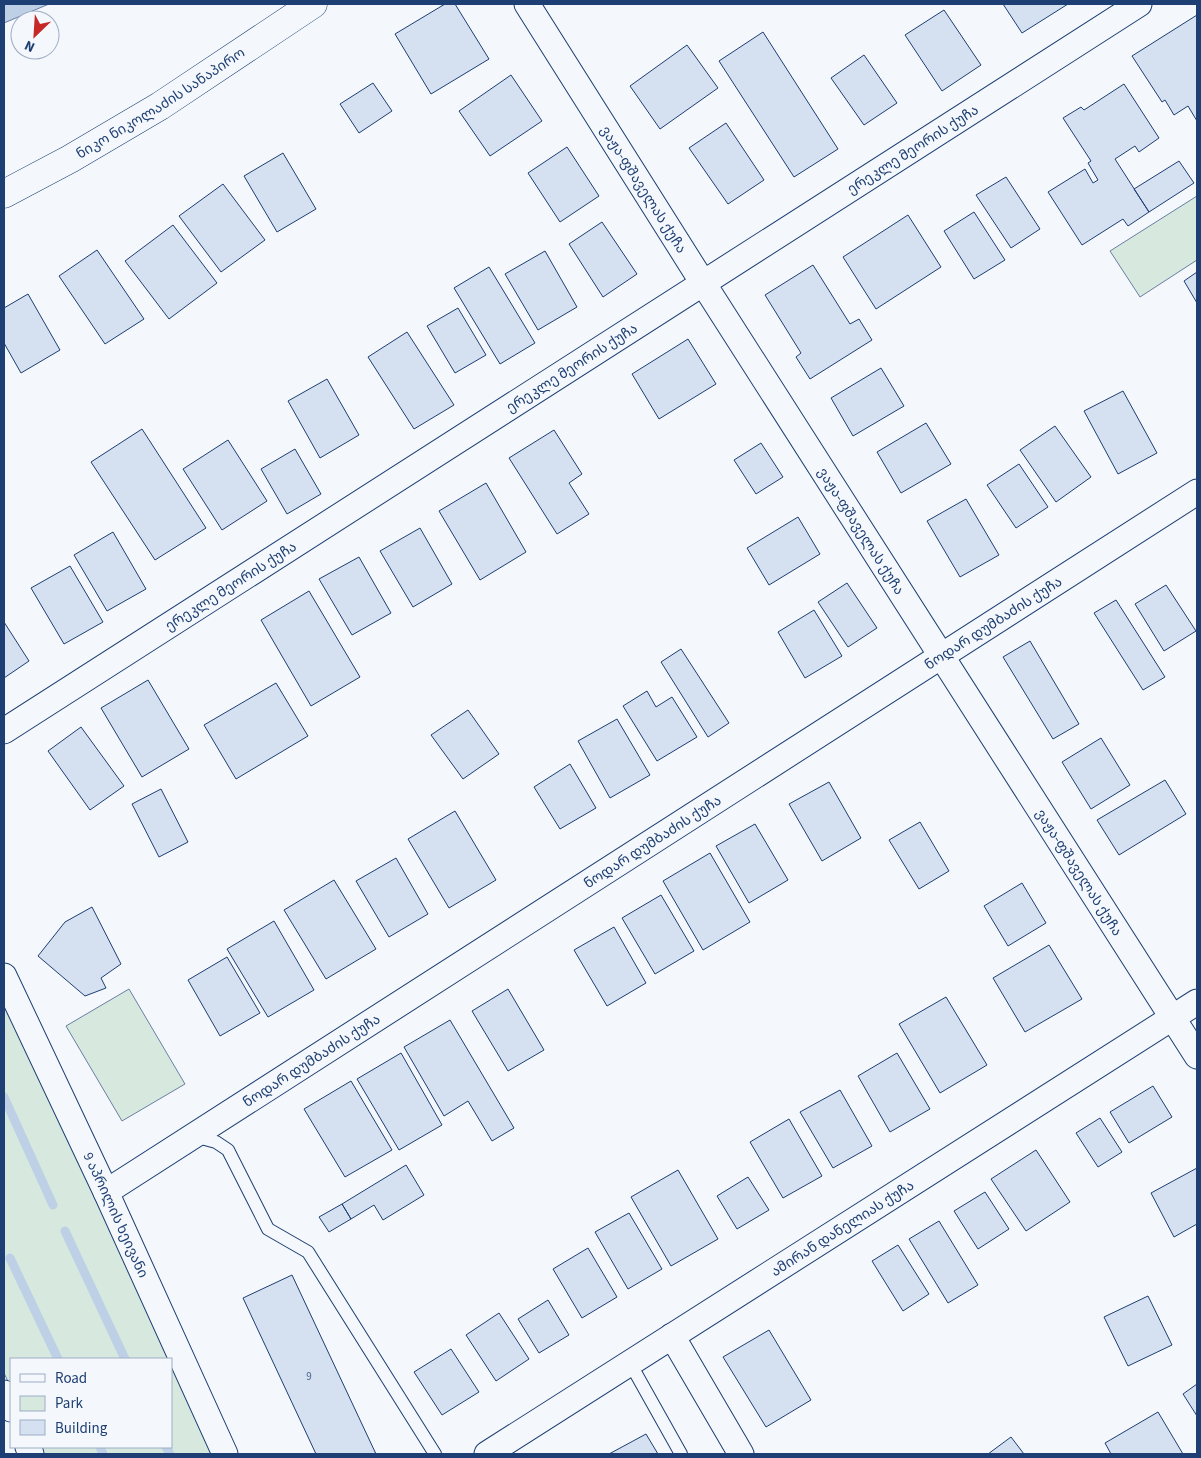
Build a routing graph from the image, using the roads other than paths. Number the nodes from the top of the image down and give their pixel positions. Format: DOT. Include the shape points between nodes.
graph roads {
  1 [pos="313,4"];
  2 [pos="528,4"];
  3 [pos="1139,4"];
  4 [pos="4,194"];
  5 [pos="703,283"];
  6 [pos="1197,492"];
  7 [pos="941,655"];
  8 [pos="4,731"];
  9 [pos="4,976"];
  10 [pos="1197,1002"];
  11 [pos="1173,1018"];
  12 [pos="1197,1056"];
  13 [pos="193,1136"];
  14 [pos="106,1192"];
  15 [pos="672,1336"];
  16 [pos="630,1363"];
  17 [pos="4,1393"];
  18 [pos="10,1407"];
  19 [pos="225,1454"];
  20 [pos="435,1454"];
  21 [pos="487,1454"];
  22 [pos="681,1454"];
  23 [pos="741,1454"];
  1 -- 4 [label="street, ნიკო ნიკოლაძის სანაპირო" via="160,106"];
  2 -- 5 [label="street, ვაჟა-ფშაველას ქუჩა"];
  3 -- 5 [label="street, ერეკლე მეორის ქუჩა"];
  5 -- 7 [label="street, ვაჟა-ფშაველას ქუჩა"];
  5 -- 8 [label="street, ერეკლე მეორის ქუჩა"];
  6 -- 7 [label="street, ნოდარ დუმბაძის ქუჩა"];
  7 -- 11 [label="street, ვაჟა-ფშაველას ქუჩა"];
  7 -- 13 [label="street, ნოდარ დუმბაძის ქუჩა"];
  9 -- 14 [label="street, 9 აპრილის ხეივანი"];
  10 -- 11 [label="street, ამირან დანელიას ქუჩა"];
  11 -- 12 [label="street, ვაჟა-ფშაველას ქუჩა"];
  11 -- 15 [label="street, ამირან დანელიას ქუჩა"];
  13 -- 14 [label="street, ნოდარ დუმბაძის ქუჩა"];
  13 -- 20 [label="lane" via="216,1142 228,1150 268,1228 308,1252"];
  14 -- 19 [label="street, 9 აპრილის ხეივანი"];
  15 -- 16 [label="street, ამირან დანელიას ქუჩა"];
  15 -- 23 [label="street"];
  16 -- 21 [label="street, ამირან დანელიას ქუჩა"];
  16 -- 22 [label="lane"];
  17 -- 18 [label="street"];
}
